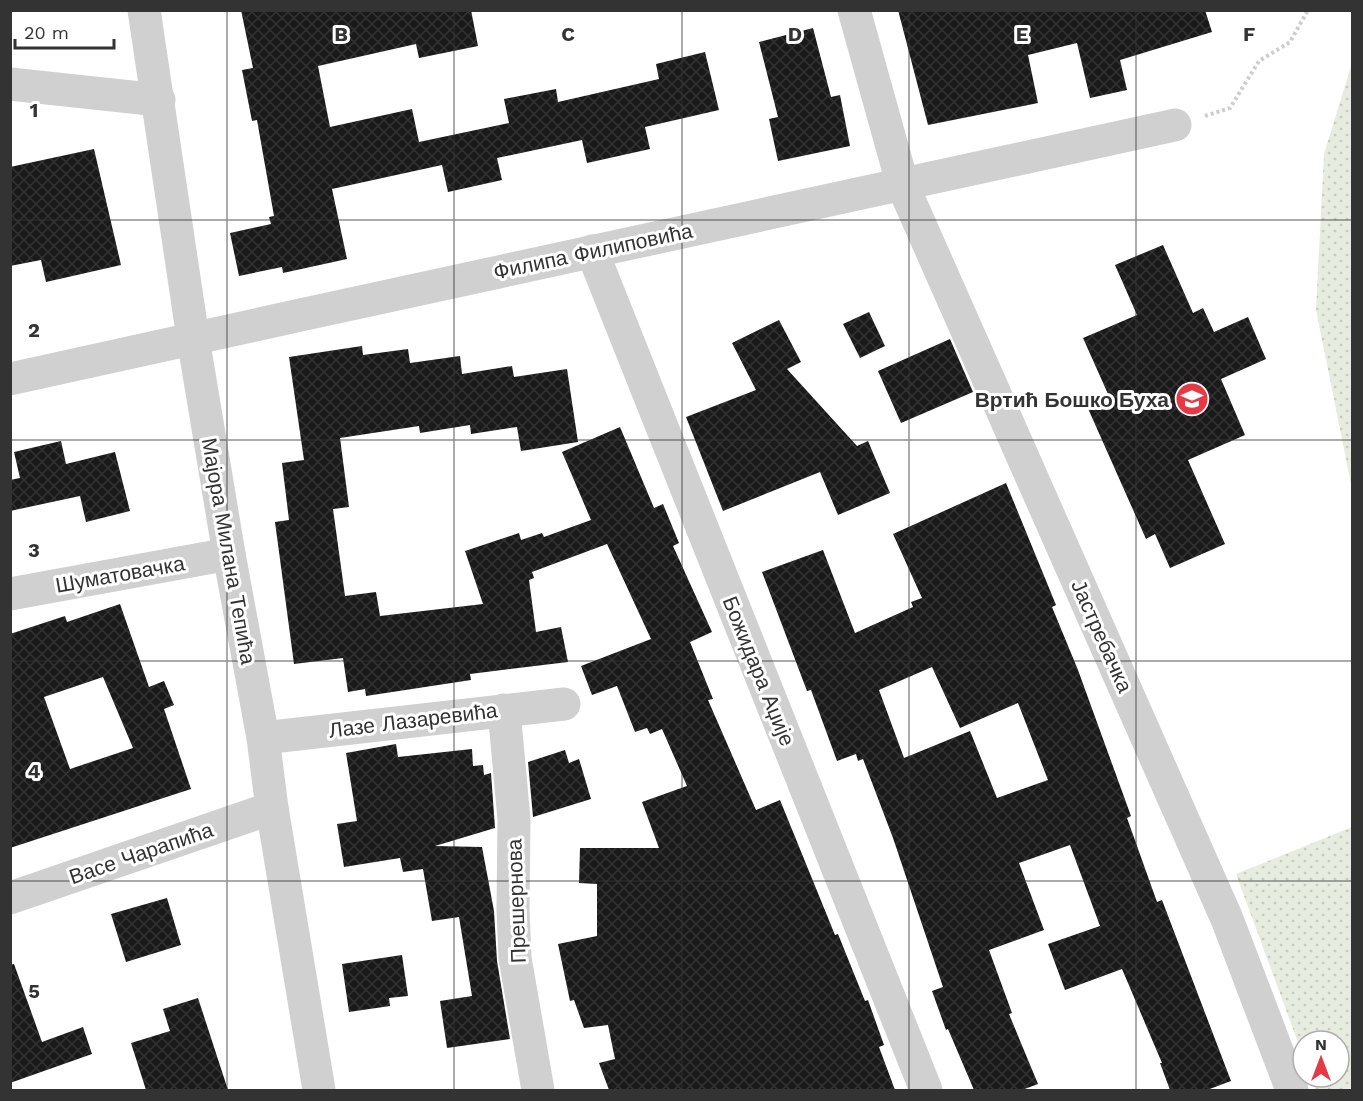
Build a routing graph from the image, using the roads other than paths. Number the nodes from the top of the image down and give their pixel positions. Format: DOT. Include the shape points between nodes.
graph roads {
  1 [pos="144,10"];
  2 [pos="854,10"];
  3 [pos="10,84"];
  4 [pos="159,100"];
  5 [pos="1175,124"];
  6 [pos="903,186"];
  7 [pos="592,251"];
  8 [pos="193,338"];
  9 [pos="10,379"];
  10 [pos="229,554"];
  11 [pos="10,594"];
  12 [pos="564,704"];
  13 [pos="504,710"];
  14 [pos="262,738"];
  15 [pos="272,808"];
  16 [pos="10,898"];
  17 [pos="319,1090"];
  18 [pos="538,1090"];
  19 [pos="926,1090"];
  20 [pos="1292,1090"];
  1 -- 4 [label="street, Мајора Милана Тепића"];
  2 -- 6 [label="street, Јастребачка"];
  3 -- 4 [label="street"];
  4 -- 8 [label="street, Мајора Милана Тепића"];
  5 -- 6 [label="street, Филипа Филиповића"];
  6 -- 7 [label="street, Филипа Филиповића"];
  6 -- 20 [label="street, Јастребачка" via="1227,919"];
  7 -- 8 [label="street, Филипа Филиповића"];
  7 -- 19 [label="street, Божидара Аџије"];
  8 -- 9 [label="street, Филипа Филиповића"];
  8 -- 10 [label="street, Мајора Милана Тепића"];
  10 -- 11 [label="street, Шуматовачка"];
  10 -- 14 [label="street, Мајора Милана Тепића"];
  12 -- 13 [label="street, Лазе Лазаревића"];
  13 -- 14 [label="street, Лазе Лазаревића"];
  13 -- 18 [label="street, Прешернова" via="514,819 515,957"];
  14 -- 15 [label="street, Мајора Милана Тепића"];
  15 -- 16 [label="street, Васе Чарапића"];
  15 -- 17 [label="street, Мајора Милана Тепића"];
}
